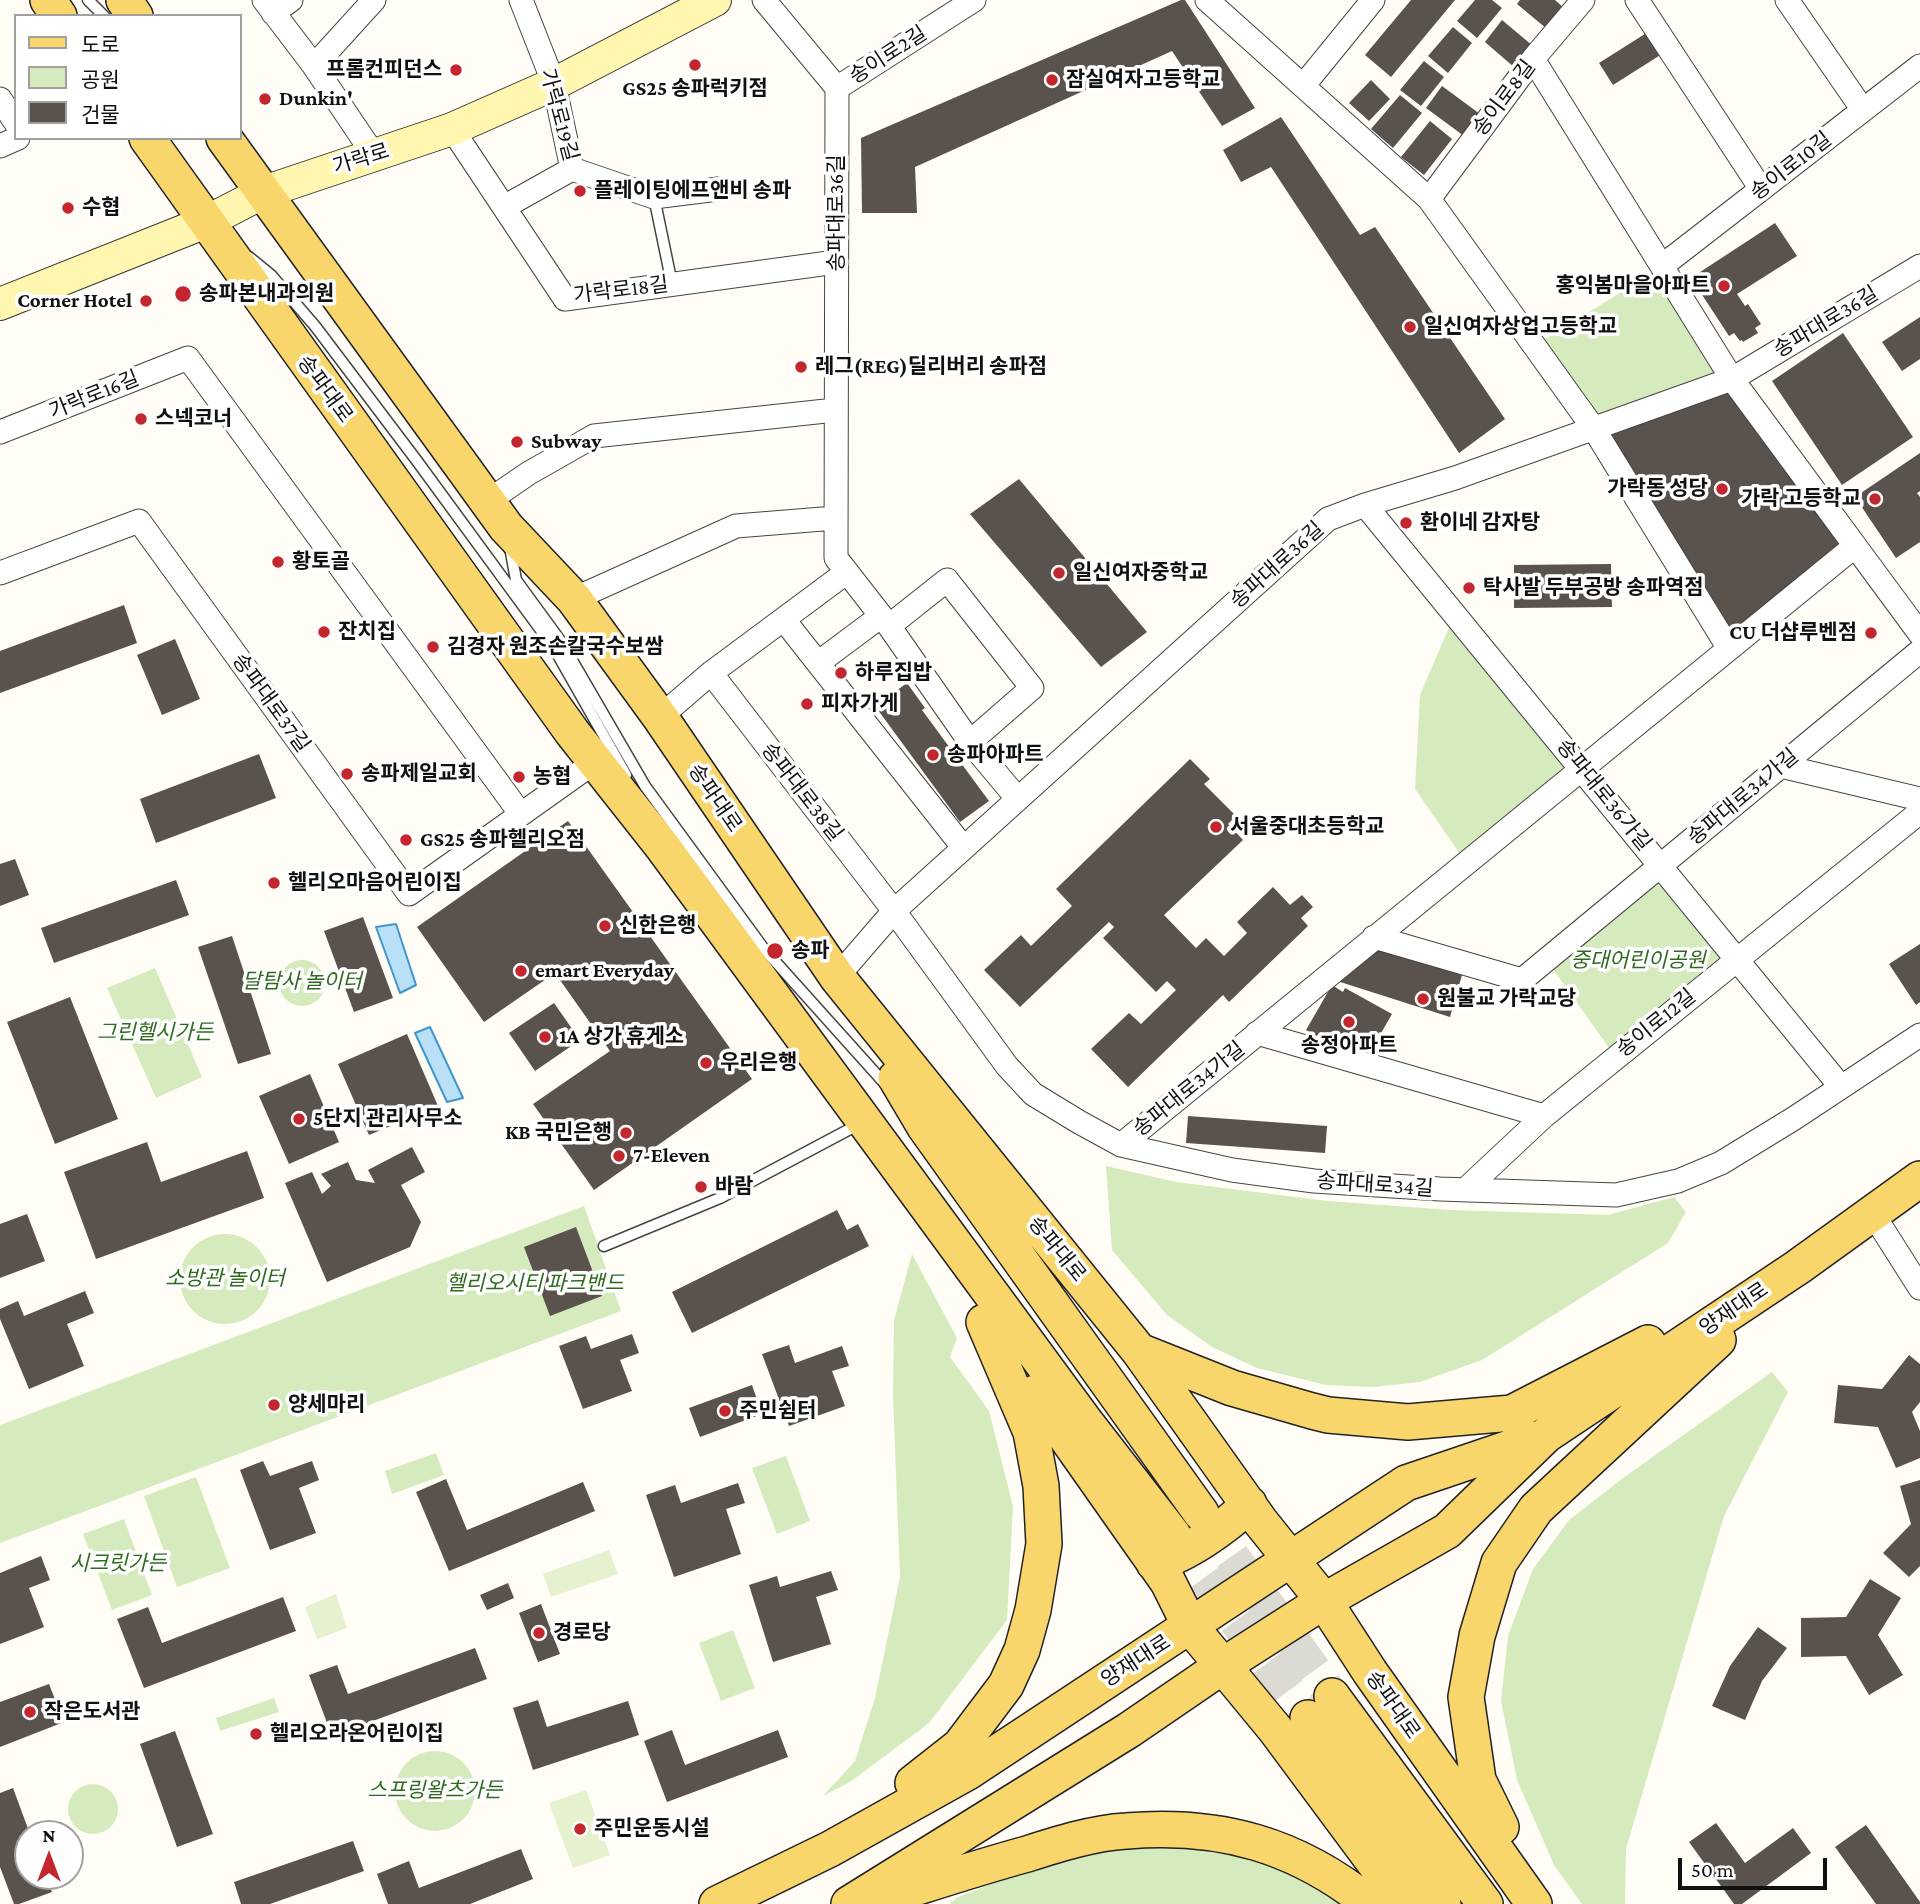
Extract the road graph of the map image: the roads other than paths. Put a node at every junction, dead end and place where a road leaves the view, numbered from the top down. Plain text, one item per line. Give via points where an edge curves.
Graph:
1 (88, 0) edge
2 (374, 0) edge
3 (521, 0) edge
4 (764, 0) edge
5 (974, 0) edge
6 (1207, 0) edge
7 (1373, 0) edge
8 (1583, 0) edge
9 (1637, 0) edge
10 (1787, 0) edge
11 (712, 1) edge
12 (276, 4) edge
13 (102, 14) edge
14 (1533, 59) junction
15 (314, 66) junction
16 (1920, 66) edge
17 (554, 84) junction
18 (1303, 86) junction
19 (837, 88) junction
20 (0, 99) edge
21 (1863, 110) junction
22 (14, 120) edge
23 (452, 129) junction
24 (148, 140) edge
25 (225, 140) edge
26 (374, 155) junction
27 (572, 169) junction
28 (718, 189) dead end
29 (1761, 189) junction
30 (264, 192) junction
31 (654, 197) junction
32 (1429, 199) junction
33 (504, 207) junction
34 (206, 222) junction
35 (836, 262) junction
36 (1662, 266) junction
37 (1920, 266) edge
38 (672, 284) junction
39 (0, 304) edge
40 (1732, 379) junction
41 (835, 410) junction
42 (1594, 429) junction
43 (0, 432) edge
44 (1365, 505) junction
45 (497, 514) junction
46 (835, 518) junction
47 (1855, 546) junction
48 (847, 572) junction
49 (0, 573) edge
50 (574, 598) junction
51 (784, 620) junction
52 (885, 621) junction
53 (1920, 635) edge
54 (1728, 648) junction
55 (1920, 650) edge
56 (818, 663) junction
57 (711, 674) junction
58 (660, 717) junction
59 (970, 741) junction
60 (596, 761) junction
61 (1781, 766) junction
62 (1582, 767) junction
63 (1017, 798) junction
64 (1920, 799) edge
65 (1920, 812) edge
66 (520, 814) junction
67 (662, 846) junction
68 (964, 847) junction
69 (1661, 865) junction
70 (894, 911) junction
71 (1374, 937) junction
72 (1736, 958) junction
73 (837, 977) junction
74 (1257, 1033) junction
75 (1920, 1035) edge
76 (832, 1076) junction
77 (1841, 1087) junction
78 (1544, 1116) junction
79 (925, 1126) junction
80 (850, 1129) junction
81 (1121, 1145) junction
82 (1920, 1179) edge
83 (1465, 1190) junction
84 (1873, 1214) junction
85 (604, 1246) dead end
86 (1798, 1266) junction
87 (1920, 1288) edge
88 (984, 1322) junction
89 (1139, 1351) junction
90 (1546, 1435) junction
91 (1249, 1504) junction
92 (1201, 1513) tunnel mouth
93 (1163, 1549) junction
94 (1292, 1559) junction
95 (1324, 1601) junction
96 (1190, 1626) junction
97 (1224, 1665) junction
98 (1370, 1672) junction
99 (1275, 1729) junction
100 (830, 1849) junction
101 (724, 1902) edge
102 (849, 1904) edge
103 (863, 1904) edge
104 (1370, 1904) edge
105 (1405, 1904) edge
106 (1443, 1904) edge
107 (1485, 1904) edge
108 (1536, 1904) edge

1 - 13 lane
2 - 15 street
3 - 17 street, 가락로19길
4 - 19 street
5 - 19 street, 송이로2길
6 - 18 street
7 - 18 street
8 - 14 street, 송이로8길
9 - 29 street
10 - 21 street
11 - 17 street, 가락로
12 - 15 street
14 - 32 street, 송이로8길
14 - 36 street
15 - 26 street
16 - 21 street, 송이로10길
17 - 23 street, 가락로
17 - 27 street, 가락로19길
18 - 32 street
19 - 35 street, 송파대로36길
20 - 22 street
21 - 29 street, 송이로10길
23 - 26 street, 가락로
23 - 33 street, 가락로18길
24 - 34 main road, 송파대로
25 - 30 main road, 송파대로
26 - 30 street, 가락로
27 - 31 street, 가락로19길
27 - 33 street
28 - 31 street, 가락로19길
29 - 36 street, 송이로10길
30 - 34 street, 가락로
30 - 45 main road, 송파대로
31 - 38 lane
32 - 42 street
33 - 38 street, 가락로18길 via 565,299
34 - 39 street, 가락로
34 - 60 main road, 송파대로
34 - 67 lane via 271,275 315,327 554,648
35 - 38 street, 가락로18길
35 - 41 street, 송파대로36길
36 - 40 street
37 - 40 street, 송파대로36길
40 - 42 street, 송파대로36길
40 - 47 street
41 - 45 street via 594,436 529,473
41 - 46 street, 송파대로36길
42 - 44 street, 송파대로36길
42 - 54 street
43 - 66 street, 가락로16길 via 188,358
44 - 62 street, 송파대로36가길
44 - 63 street, 송파대로36길 via 1328,519
45 - 50 main road, 송파대로
45 - 79 lane via 516,580 562,643 645,786 764,949
46 - 48 street, 송파대로36길 via 836,558
46 - 50 street via 736,526
47 - 53 street
47 - 54 street, 송파대로34가길
48 - 51 street
48 - 52 street, 송파대로36길
49 - 66 street, 송파대로37길 via 139,521 409,894
50 - 58 main road, 송파대로
51 - 56 street
51 - 57 street
52 - 56 street
52 - 59 street, 송파대로36길
52 - 59 street via 947,580 1032,688
54 - 62 street, 송파대로34가길
55 - 61 street, 송파대로34가길
56 - 68 street
57 - 58 street
57 - 70 street, 송파대로38길
58 - 73 main road, 송파대로
59 - 63 street, 송파대로36길
60 - 66 street, 송파대로37길
60 - 67 main road, 송파대로
61 - 64 street
61 - 69 street, 송파대로34가길
62 - 69 street, 송파대로36가길
62 - 71 street, 송파대로34가길
63 - 68 street, 송파대로36길
65 - 72 street, 송이로12길
67 - 76 main road, 송파대로
68 - 70 street, 송파대로36길
69 - 71 street, 송파대로34가길 via 1522,980
69 - 72 street, 송파대로36가길
70 - 73 street, 송파대로36길
70 - 81 street, 송파대로34길 via 1007,1066 1033,1094
71 - 74 street, 송파대로34가길
72 - 77 street, 송파대로36가길
72 - 78 street, 송이로12길
73 - 79 main road
73 - 89 main road, 송파대로
74 - 78 street, 송파대로34가길
74 - 81 street, 송파대로34가길
75 - 77 street, 송파대로34길
76 - 80 main road
76 - 93 main road, 송파대로 via 1087,1424
77 - 83 street, 송파대로34길 via 1721,1163 1678,1181 1616,1195
78 - 83 street, 송이로12길
79 - 92 main road
80 - 85 lane via 720,1198
80 - 88 main road
81 - 83 street, 송파대로34길 via 1232,1170 1300,1179
82 - 84 main road, 양재대로
84 - 86 main road, 양재대로
84 - 87 street
86 - 89 main road via 1512,1413 1408,1422 1328,1415 1232,1388
86 - 90 main road, 양재대로
86 - 108 main road via 1536,1509 1499,1563 1477,1636 1466,1697 1478,1780
88 - 93 main road
88 - 100 main road via 1031,1432 1041,1486 1045,1544 1022,1650 1006,1685 960,1746
89 - 91 main road, 송파대로
90 - 94 main road, 양재대로 via 1406,1483
90 - 95 main road, 양재대로 via 1447,1531
91 - 93 main road via 1234,1519 1168,1560
91 - 94 main road, 송파대로
93 - 96 main road via 1168,1582
94 - 95 main road, 송파대로
94 - 96 main road, 양재대로
95 - 97 main road, 양재대로
95 - 98 main road, 송파대로
96 - 97 main road
96 - 100 main road, 양재대로 via 968,1772
97 - 99 main road
97 - 102 main road, 양재대로
98 - 99 main road via 1348,1668 1286,1708
98 - 108 main road, 송파대로
99 - 105 main road
100 - 101 main road, 양재대로
103 - 104 main road via 1058,1844 1124,1831 1178,1829 1243,1837 1305,1860
106 - 107 main road via 1320,1707

